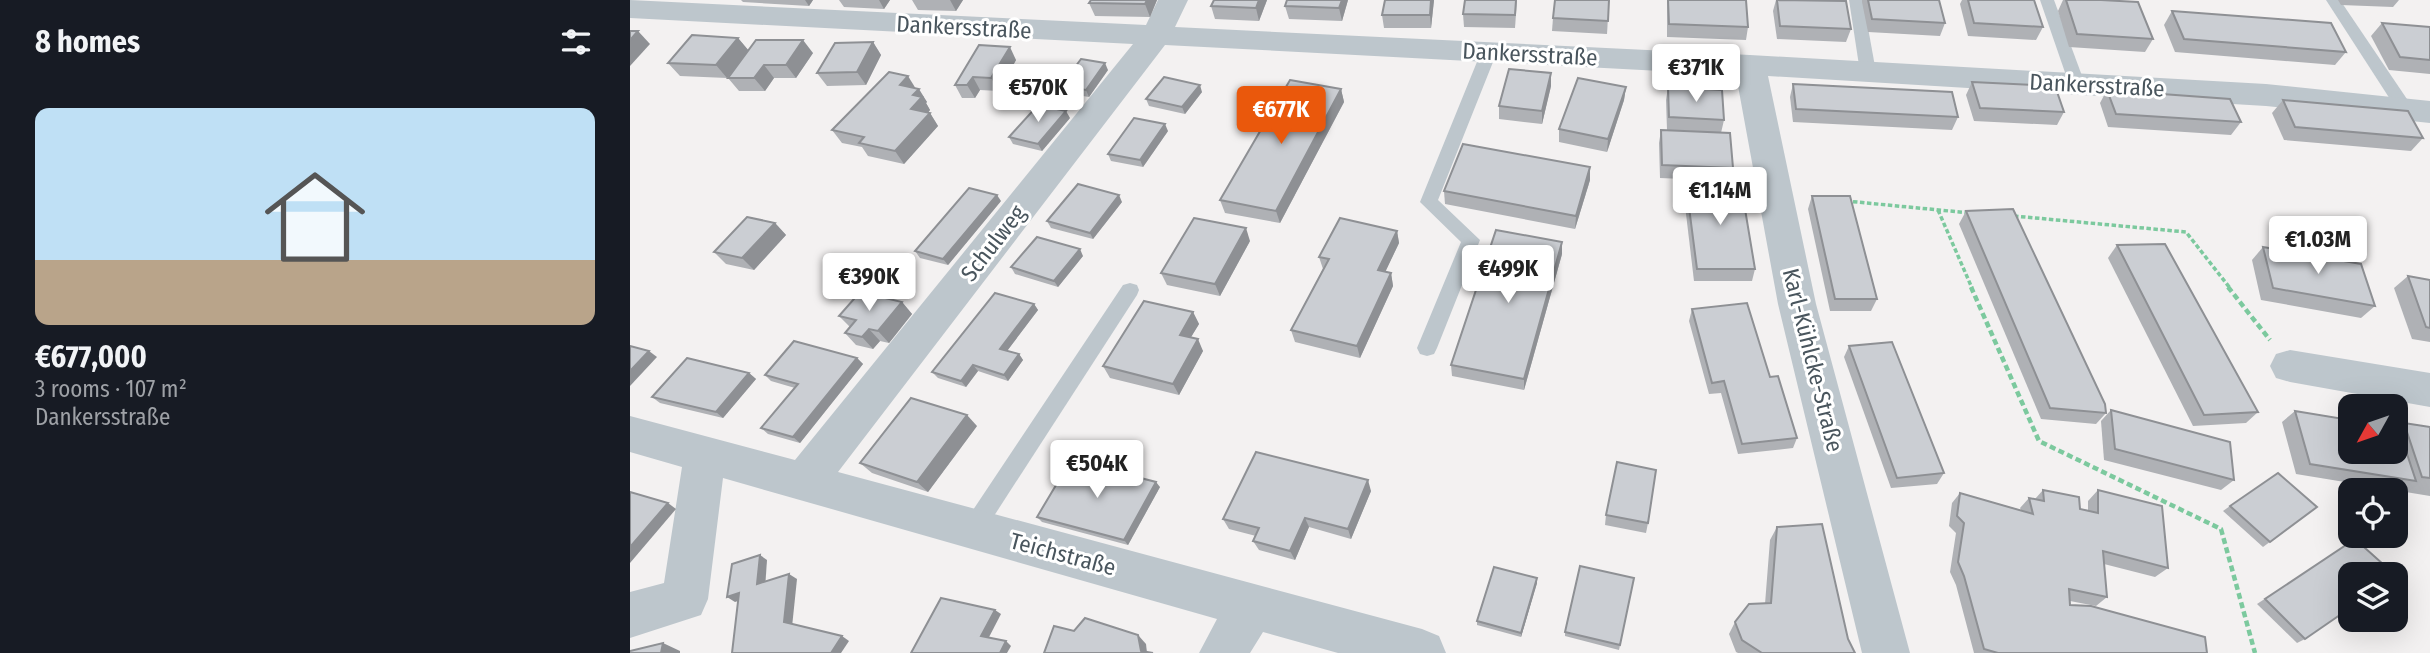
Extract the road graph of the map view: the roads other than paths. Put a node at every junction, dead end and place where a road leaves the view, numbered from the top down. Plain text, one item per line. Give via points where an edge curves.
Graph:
1 (1173, 0) edge
2 (1856, 0) edge
3 (2047, 0) edge
4 (2333, 0) edge
5 (630, 9) edge
6 (1155, 37) junction
7 (1489, 52) junction
8 (1750, 65) junction
9 (1868, 72) junction
10 (2077, 84) junction
11 (2418, 111) edge
12 (1130, 290) dead end
13 (1427, 348) dead end
14 (2290, 366) road end
15 (2430, 390) edge
16 (630, 434) edge
17 (705, 454) junction
18 (805, 481) junction
19 (973, 529) junction
20 (1252, 606) junction
21 (630, 615) edge
22 (1223, 653) edge
23 (1422, 653) edge
24 (1886, 653) edge

1 - 6 street, Schulweg
2 - 9 lane
3 - 10 lane
4 - 11 lane
5 - 6 street, Dankersstraße
6 - 7 street, Dankersstraße
6 - 18 street, Schulweg
7 - 8 street, Dankersstraße
7 - 13 lane via 1429,202 1471,240
8 - 9 street, Dankersstraße
8 - 24 street, Karl-Kühlcke-Straße via 1797,304
9 - 10 street, Dankersstraße
10 - 11 street, Dankersstraße via 2266,95
12 - 19 lane
14 - 15 street
16 - 17 street, Teichstraße
17 - 18 street, Teichstraße
17 - 21 street via 685,599
18 - 19 street, Teichstraße
19 - 20 street, Teichstraße
20 - 22 street
20 - 23 street, Teichstraße

